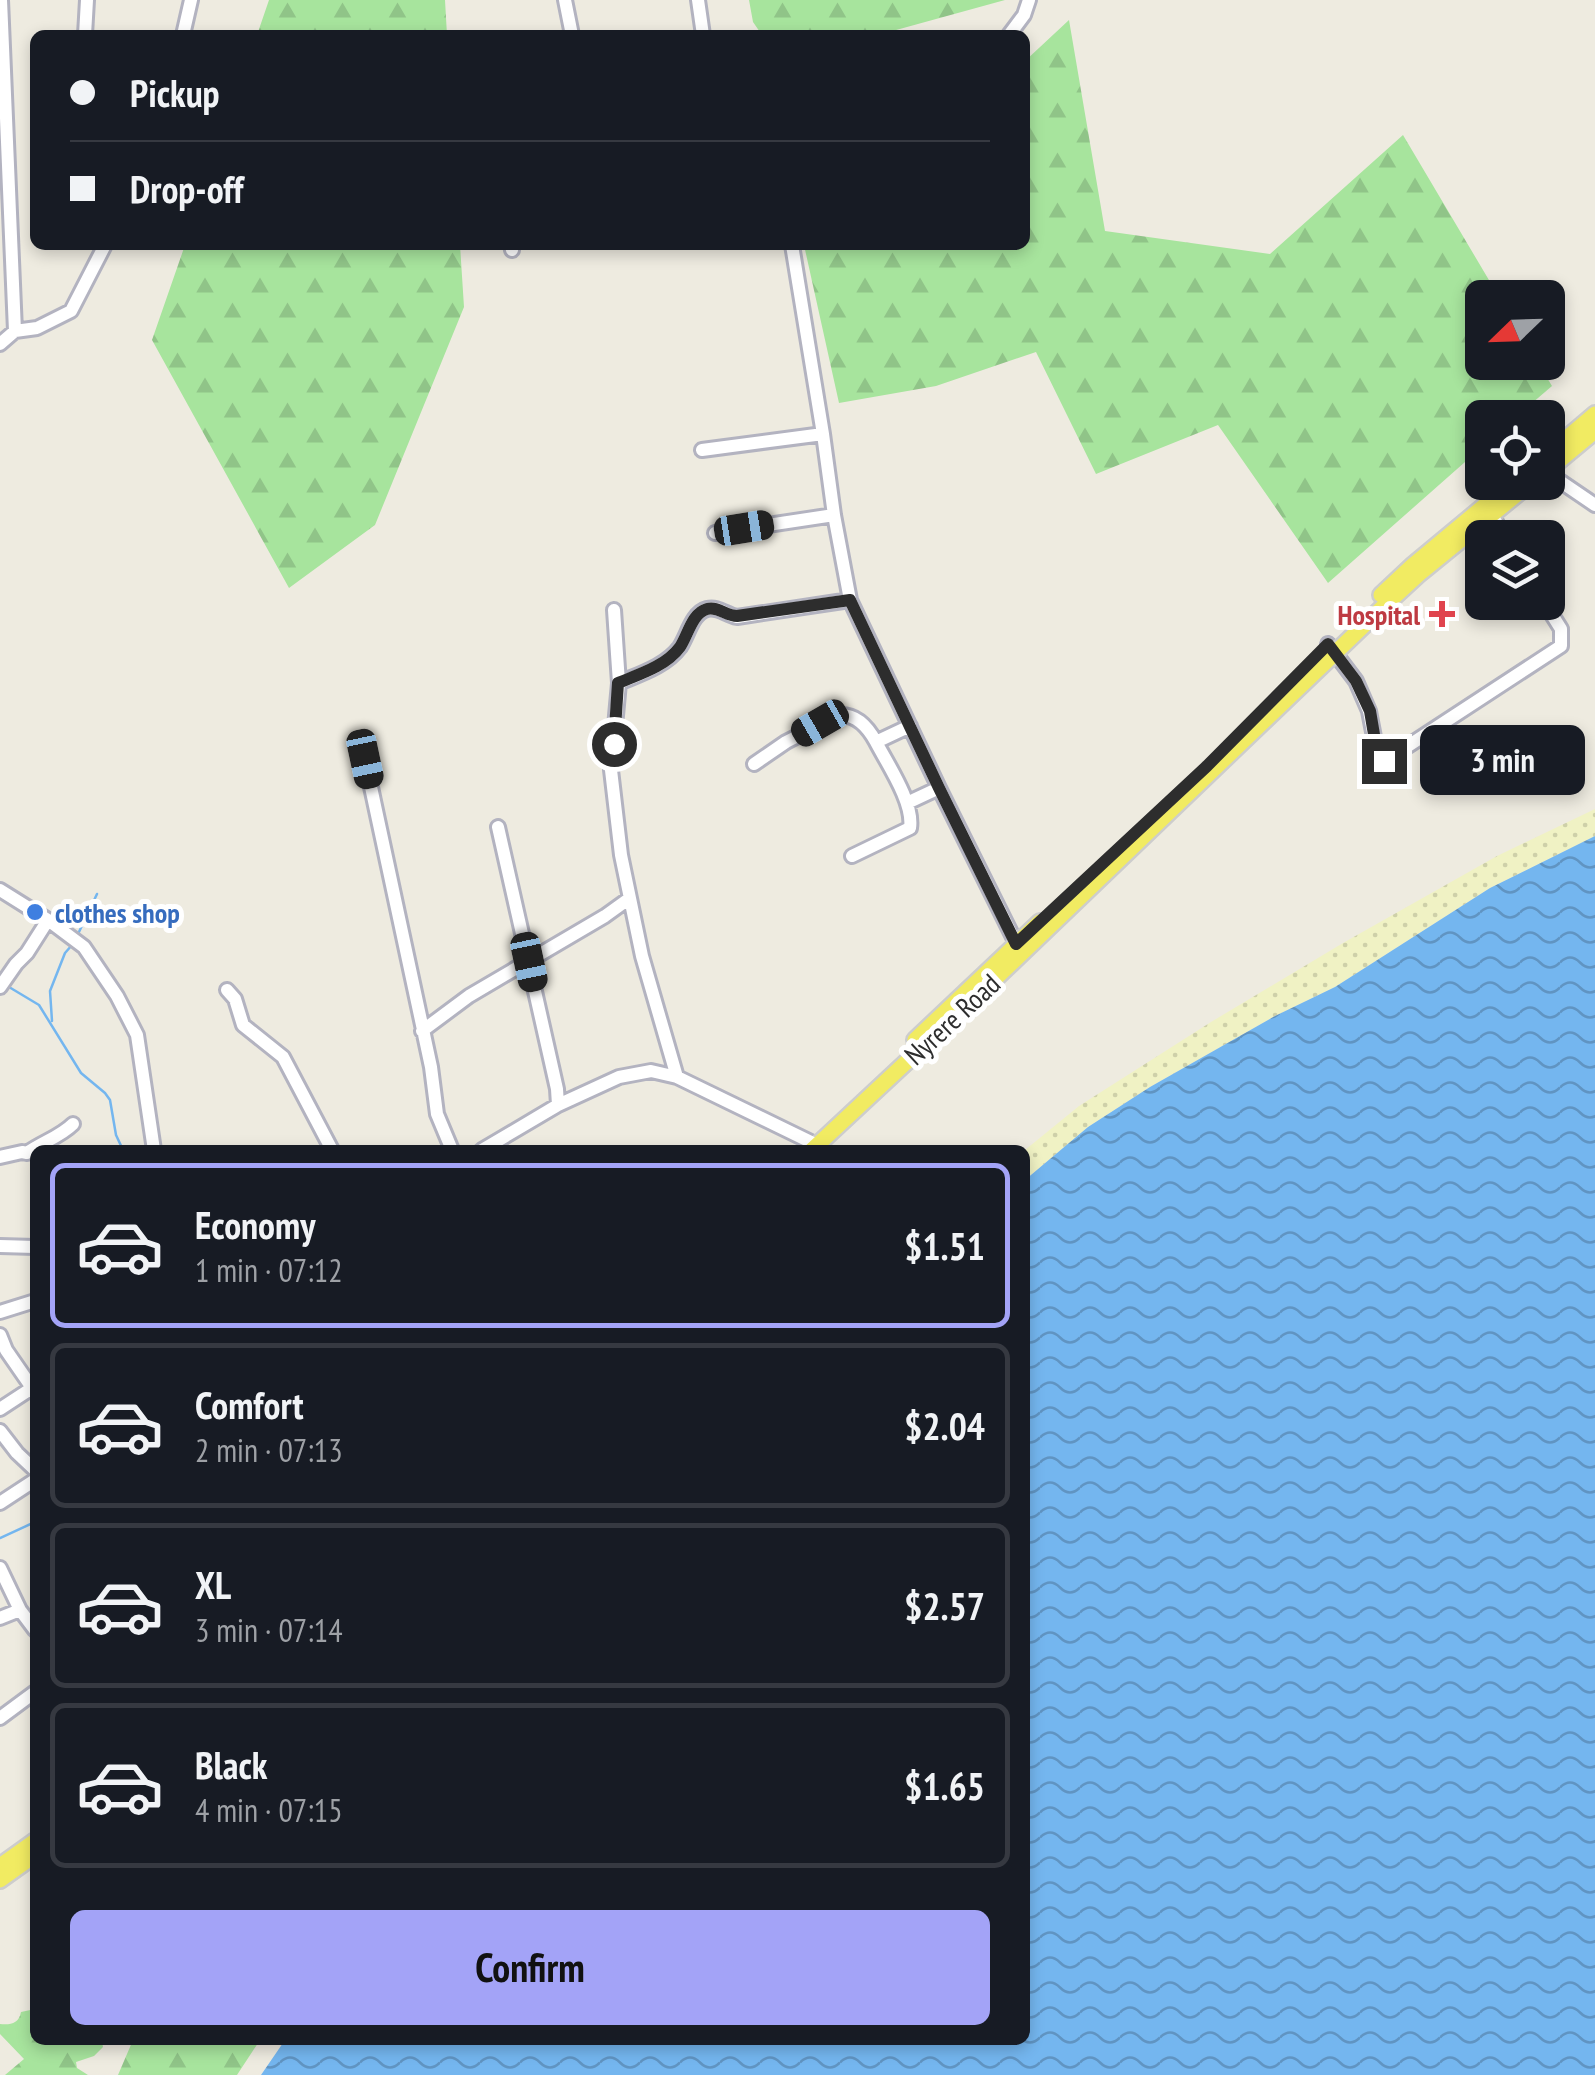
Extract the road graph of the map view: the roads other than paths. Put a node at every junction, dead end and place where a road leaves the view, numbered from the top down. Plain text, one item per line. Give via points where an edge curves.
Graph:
1 (1, 0) edge
2 (87, 0) edge
3 (191, 0) edge
4 (566, 0) edge
5 (698, 0) edge
6 (1029, 0) edge
7 (85, 30) edge
8 (184, 30) edge
9 (571, 30) edge
10 (702, 30) edge
11 (1013, 30) edge
12 (102, 250) edge
13 (793, 250) edge
14 (15, 332) junction
15 (0, 344) edge
16 (1595, 414) edge
17 (1595, 431) edge
18 (824, 434) junction
19 (1565, 440) edge
20 (702, 450) dead end
21 (1565, 457) edge
22 (1565, 484) edge
23 (1491, 500) edge
24 (1510, 500) edge
25 (1595, 504) edge
26 (834, 515) junction
27 (1492, 515) junction
28 (1495, 520) edge
29 (715, 533) dead end
30 (850, 600) junction
31 (614, 610) dead end
32 (1555, 620) edge
33 (1332, 648) junction
34 (618, 683) junction
35 (910, 726) junction
36 (876, 742) junction
37 (365, 759) dead end
38 (754, 764) dead end
39 (939, 788) junction
40 (907, 803) junction
41 (498, 827) dead end
42 (852, 856) dead end
43 (0, 890) edge
44 (630, 898) junction
45 (48, 920) junction
46 (1016, 944) junction
47 (529, 962) junction
48 (2, 983) edge
49 (226, 990) dead end
50 (422, 1031) junction
51 (677, 1077) junction
52 (558, 1105) junction
53 (73, 1124) dead end
54 (38, 1145) edge
55 (153, 1145) edge
56 (329, 1145) edge
57 (450, 1145) edge
58 (490, 1145) edge
59 (806, 1145) edge
60 (812, 1145) edge
61 (812, 1145) edge
62 (30, 1151) edge
63 (0, 1157) edge
64 (0, 1246) edge
65 (30, 1248) edge
66 (30, 1303) edge
67 (0, 1312) edge
68 (0, 1335) edge
69 (30, 1384) edge
70 (30, 1392) edge
71 (0, 1410) edge
72 (0, 1431) edge
73 (30, 1466) edge
74 (30, 1483) edge
75 (0, 1502) edge
76 (0, 1568) edge
77 (20, 1610) junction
78 (0, 1618) edge
79 (30, 1623) edge
80 (30, 1696) edge
81 (0, 1718) edge
82 (30, 1855) edge
83 (30, 1856) edge
84 (0, 1866) edge
85 (0, 1880) edge

1 - 14 street
2 - 7 street
3 - 8 street
4 - 9 street
5 - 10 street
6 - 11 street
12 - 14 street via 71,311
13 - 18 street
14 - 15 street
16 - 19 main road
17 - 21 main road
18 - 20 street
18 - 26 street
22 - 25 street
23 - 33 main road, Nyrere Road via 1412,566
24 - 27 main road, Nyrere Road
26 - 29 street
26 - 30 street
27 - 28 street
27 - 33 main road, Nyrere Road
30 - 34 street via 737,616 702,610 666,660
30 - 35 street
31 - 34 street
32 - 33 street via 1561,646 1384,761 1370,711
33 - 46 main road, Nyrere Road
33 - 60 main road, Nyrere Road via 973,1000
34 - 44 street via 611,770
35 - 36 street
35 - 39 street
36 - 38 street via 856,718 839,715
36 - 40 street
37 - 50 street
39 - 40 street
39 - 46 street
40 - 42 street via 910,828
41 - 47 street
43 - 45 street
44 - 47 street
44 - 51 street
45 - 48 street
45 - 55 street via 84,947 137,1035
46 - 61 main road, Nyrere Road
47 - 50 street
47 - 52 street
49 - 56 street via 243,1025 282,1058
50 - 57 street
51 - 52 street via 634,1072
51 - 59 street
52 - 58 street
53 - 54 street
62 - 63 street
64 - 65 street
66 - 67 street
68 - 69 street
70 - 71 street
72 - 73 street
74 - 75 street
76 - 77 street
77 - 78 street
77 - 79 street
80 - 81 street
82 - 84 main road
83 - 85 main road

